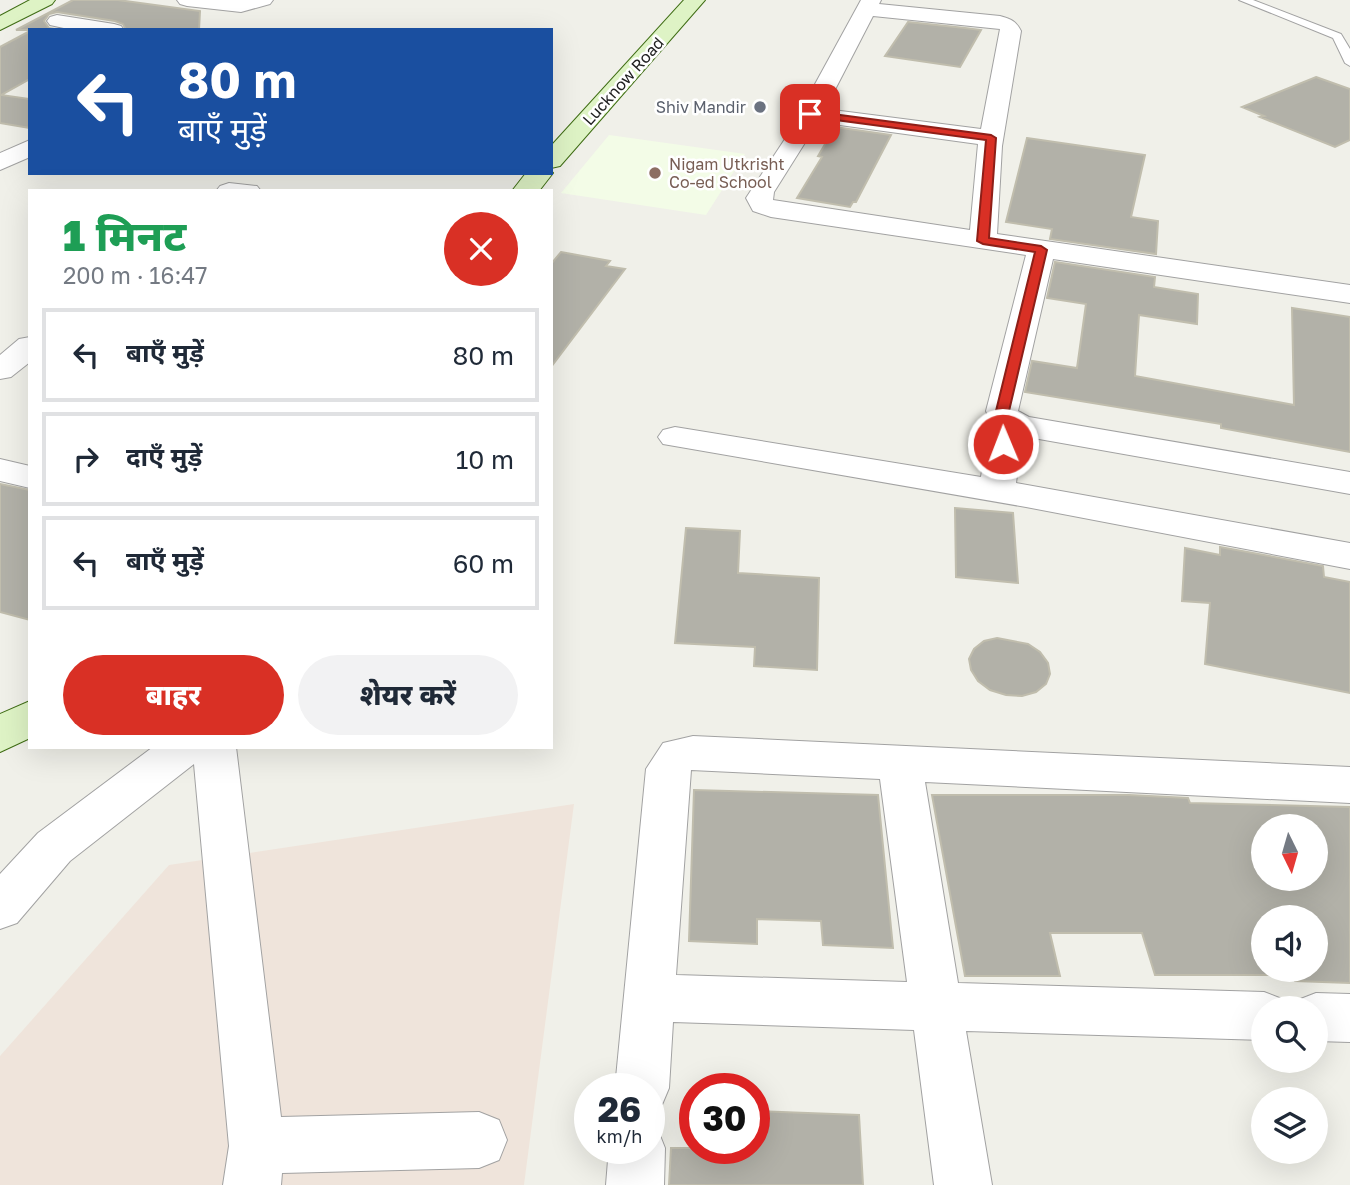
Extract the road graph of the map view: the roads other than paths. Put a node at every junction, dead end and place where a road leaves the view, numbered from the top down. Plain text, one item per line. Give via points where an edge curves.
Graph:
1 (27, 0) edge
2 (45, 0) edge
3 (187, 0) edge
4 (263, 0) edge
5 (695, 0) edge
6 (1244, 0) edge
7 (870, 4) edge
8 (0, 14) edge
9 (57, 21) dead end
10 (0, 24) edge
11 (101, 28) edge
12 (1350, 63) edge
13 (810, 114) junction
14 (991, 138) junction
15 (23, 140) edge
16 (553, 159) edge
17 (0, 163) edge
18 (538, 175) edge
19 (527, 189) edge
20 (983, 241) junction
21 (1041, 250) junction
22 (1350, 293) edge
23 (28, 348) edge
24 (0, 370) edge
25 (1007, 420) junction
26 (675, 438) dead end
27 (0, 470) edge
28 (28, 477) edge
29 (1350, 483) edge
30 (997, 491) junction
31 (1350, 556) edge
32 (28, 718) edge
33 (0, 735) edge
34 (182, 749) edge
35 (214, 749) edge
36 (901, 762) junction
37 (1350, 785) edge
38 (0, 908) edge
39 (649, 998) junction
40 (938, 1007) junction
41 (1251, 1016) edge
42 (1328, 1017) edge
43 (1350, 1018) edge
44 (643, 1073) edge
45 (479, 1140) dead end
46 (636, 1164) edge
47 (254, 1166) edge
48 (635, 1185) edge
49 (963, 1185) edge

1 - 8 street
2 - 10 street
3 - 4 street via 241,6
5 - 16 street, Lucknow Road
6 - 12 lane via 1337,36
7 - 13 street
7 - 14 street via 1008,25 1011,31
9 - 11 street
13 - 14 street
13 - 20 street via 761,192 762,205
14 - 20 street
15 - 17 street
18 - 19 street
20 - 21 street
21 - 22 street
21 - 25 street via 1002,411
23 - 24 street
25 - 29 street via 1020,426
25 - 30 street
26 - 30 street
27 - 28 street
30 - 31 street
32 - 33 street
34 - 38 street via 54,847
35 - 47 street
36 - 37 street
36 - 39 street via 678,755 668,769
36 - 40 street
39 - 40 street
39 - 44 street
40 - 41 street
40 - 49 street
42 - 43 street
45 - 47 street
46 - 48 street

